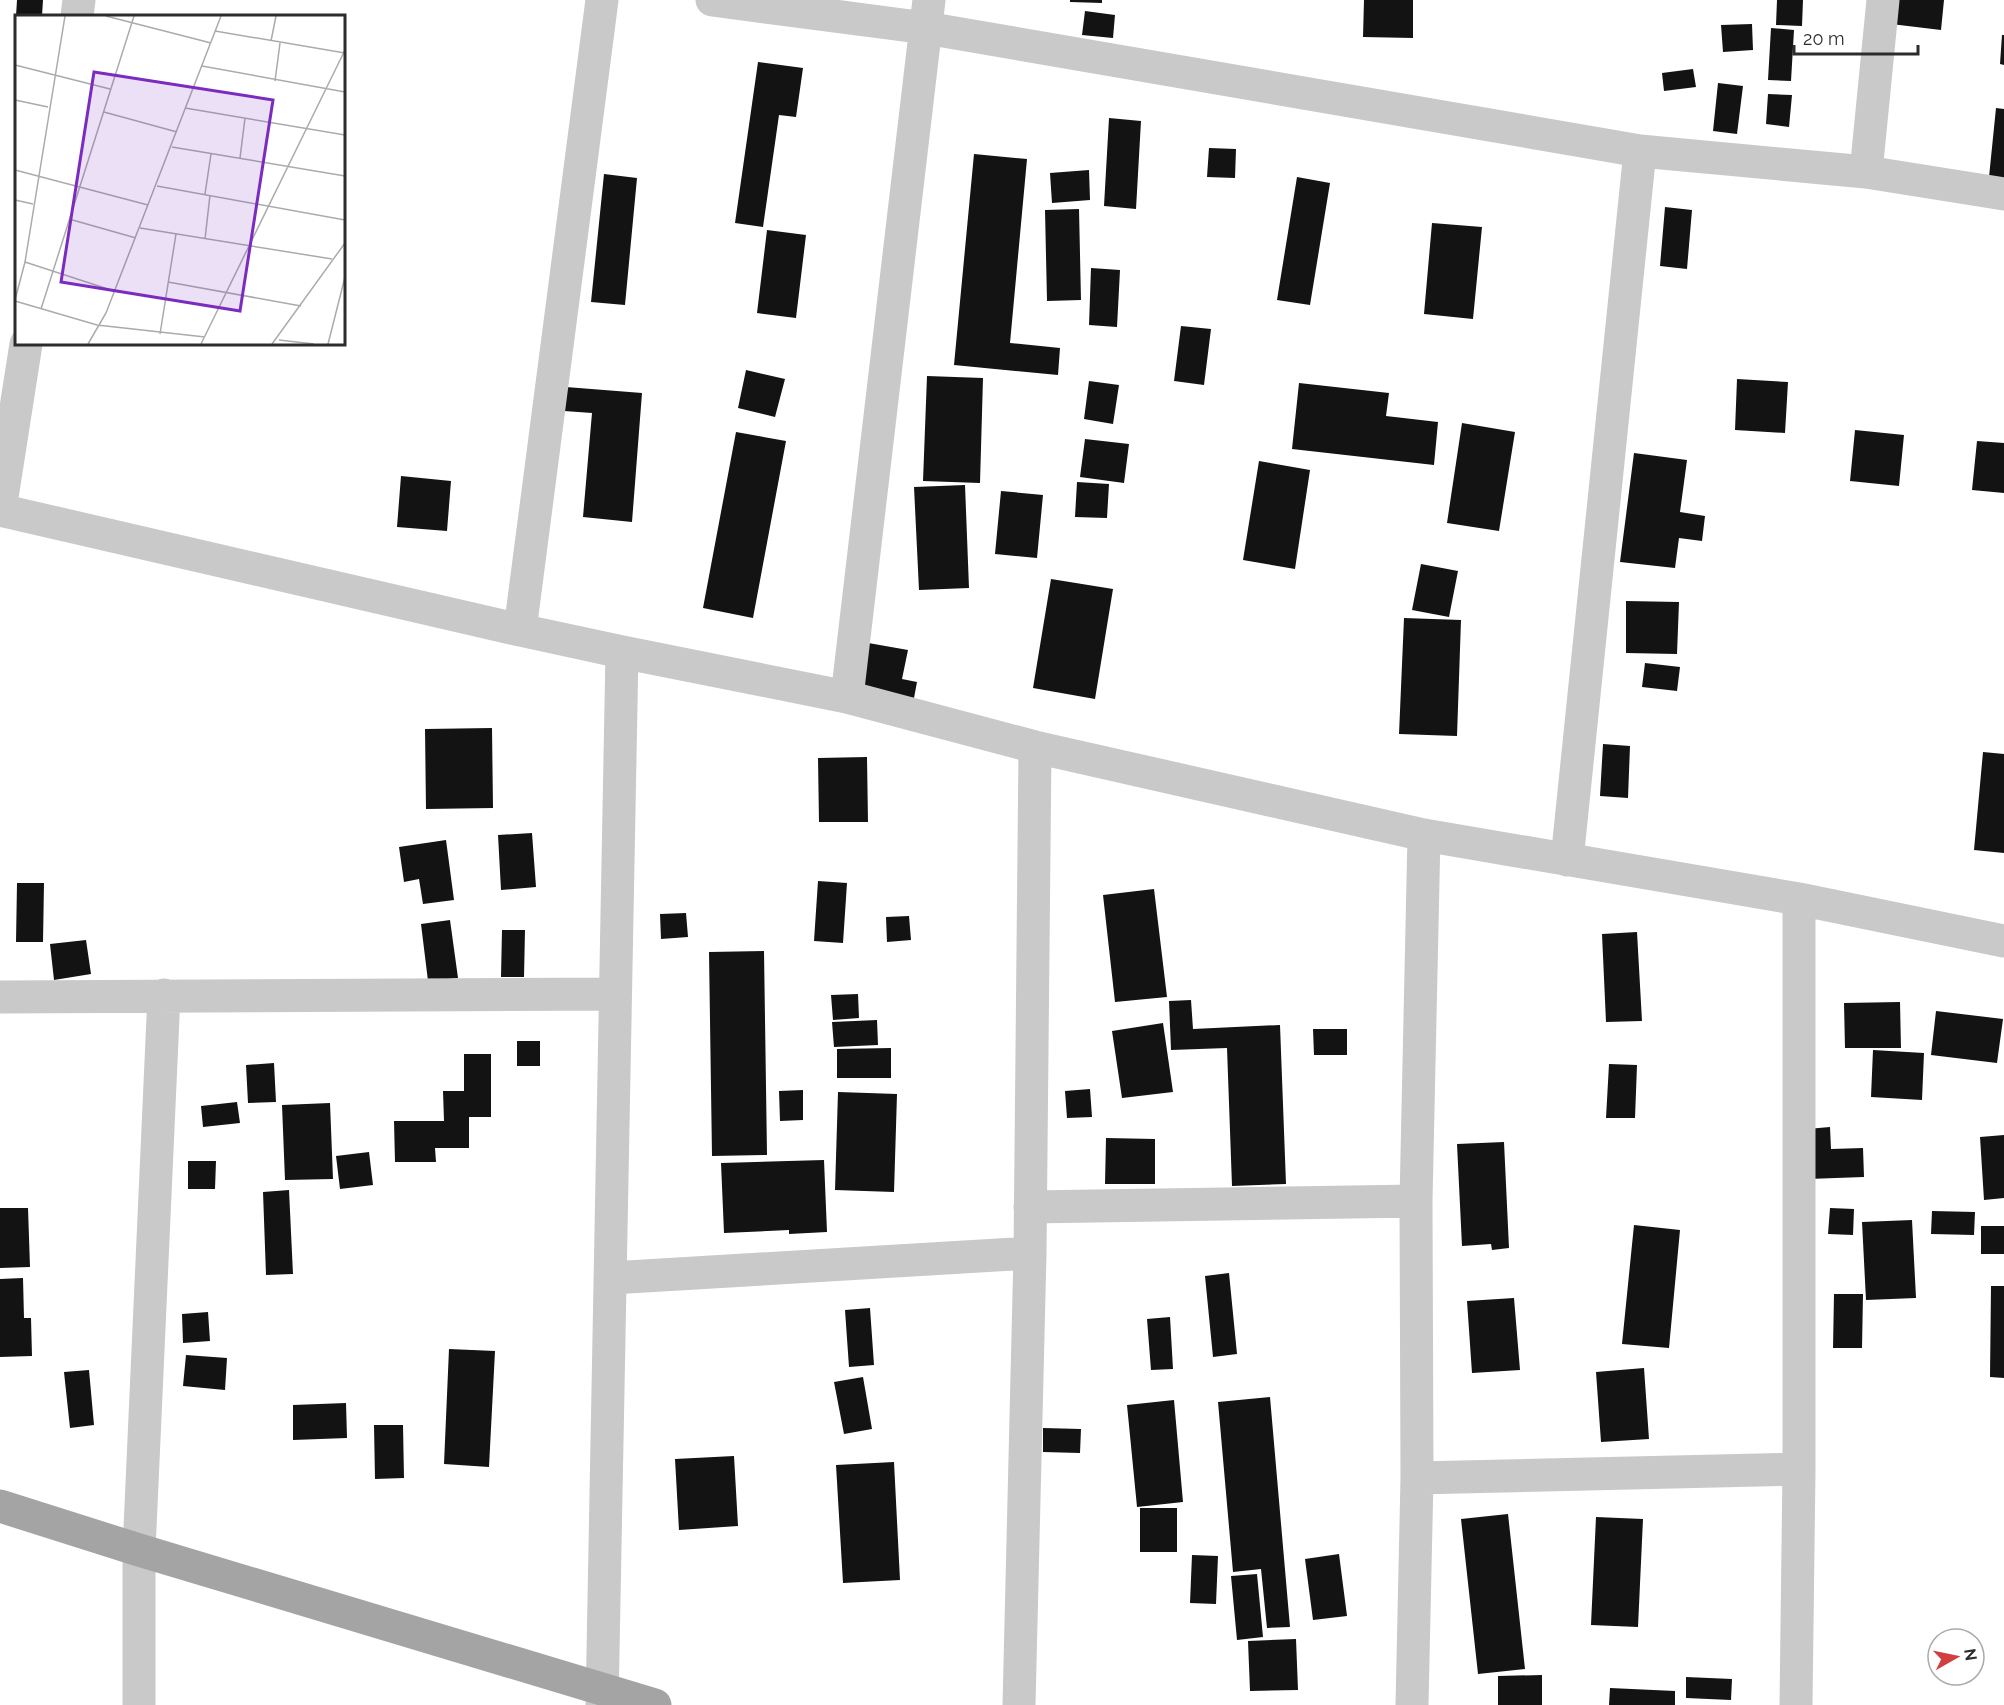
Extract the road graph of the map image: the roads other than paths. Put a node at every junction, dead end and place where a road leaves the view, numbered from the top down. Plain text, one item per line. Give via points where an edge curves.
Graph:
1 (79, 0) edge
2 (602, 0) edge
3 (712, 0) edge
4 (1883, 0) edge
5 (928, 14) edge
6 (77, 15) edge
7 (1640, 151) junction
8 (1866, 172) junction
9 (2004, 194) edge
10 (26, 345) edge
11 (520, 630) junction
12 (622, 652) junction
13 (848, 697) junction
14 (1035, 747) junction
15 (1424, 835) junction
16 (1567, 860) junction
17 (1799, 899) junction
18 (2004, 941) edge
19 (615, 994) junction
20 (165, 996) junction
21 (0, 997) edge
22 (1416, 1201) junction
23 (1030, 1207) junction
24 (1030, 1253) junction
25 (611, 1278) junction
26 (1799, 1469) junction
27 (1417, 1478) junction
28 (0, 1506) edge
29 (139, 1550) junction
30 (602, 1697) edge
31 (139, 1705) edge
32 (655, 1705) edge
33 (1019, 1705) edge
34 (1412, 1705) edge
35 (1796, 1705) edge

1 - 6 street
2 - 11 street
3 - 5 street
4 - 8 street
5 - 7 street
5 - 13 street
7 - 8 street
7 - 16 street
8 - 9 street
10 - 11 street via 0,510
11 - 12 street
12 - 13 street
12 - 19 street
13 - 14 street
14 - 15 street
14 - 23 street
15 - 16 street
15 - 22 street
16 - 17 street
17 - 18 street
17 - 26 street
19 - 20 street
19 - 25 street
20 - 21 street
20 - 29 street
22 - 23 street
22 - 27 street
23 - 24 street
24 - 25 street
24 - 33 street
25 - 30 street
26 - 27 street
26 - 35 street
27 - 34 street
28 - 29 main road
29 - 30 main road
29 - 31 street
30 - 32 main road

